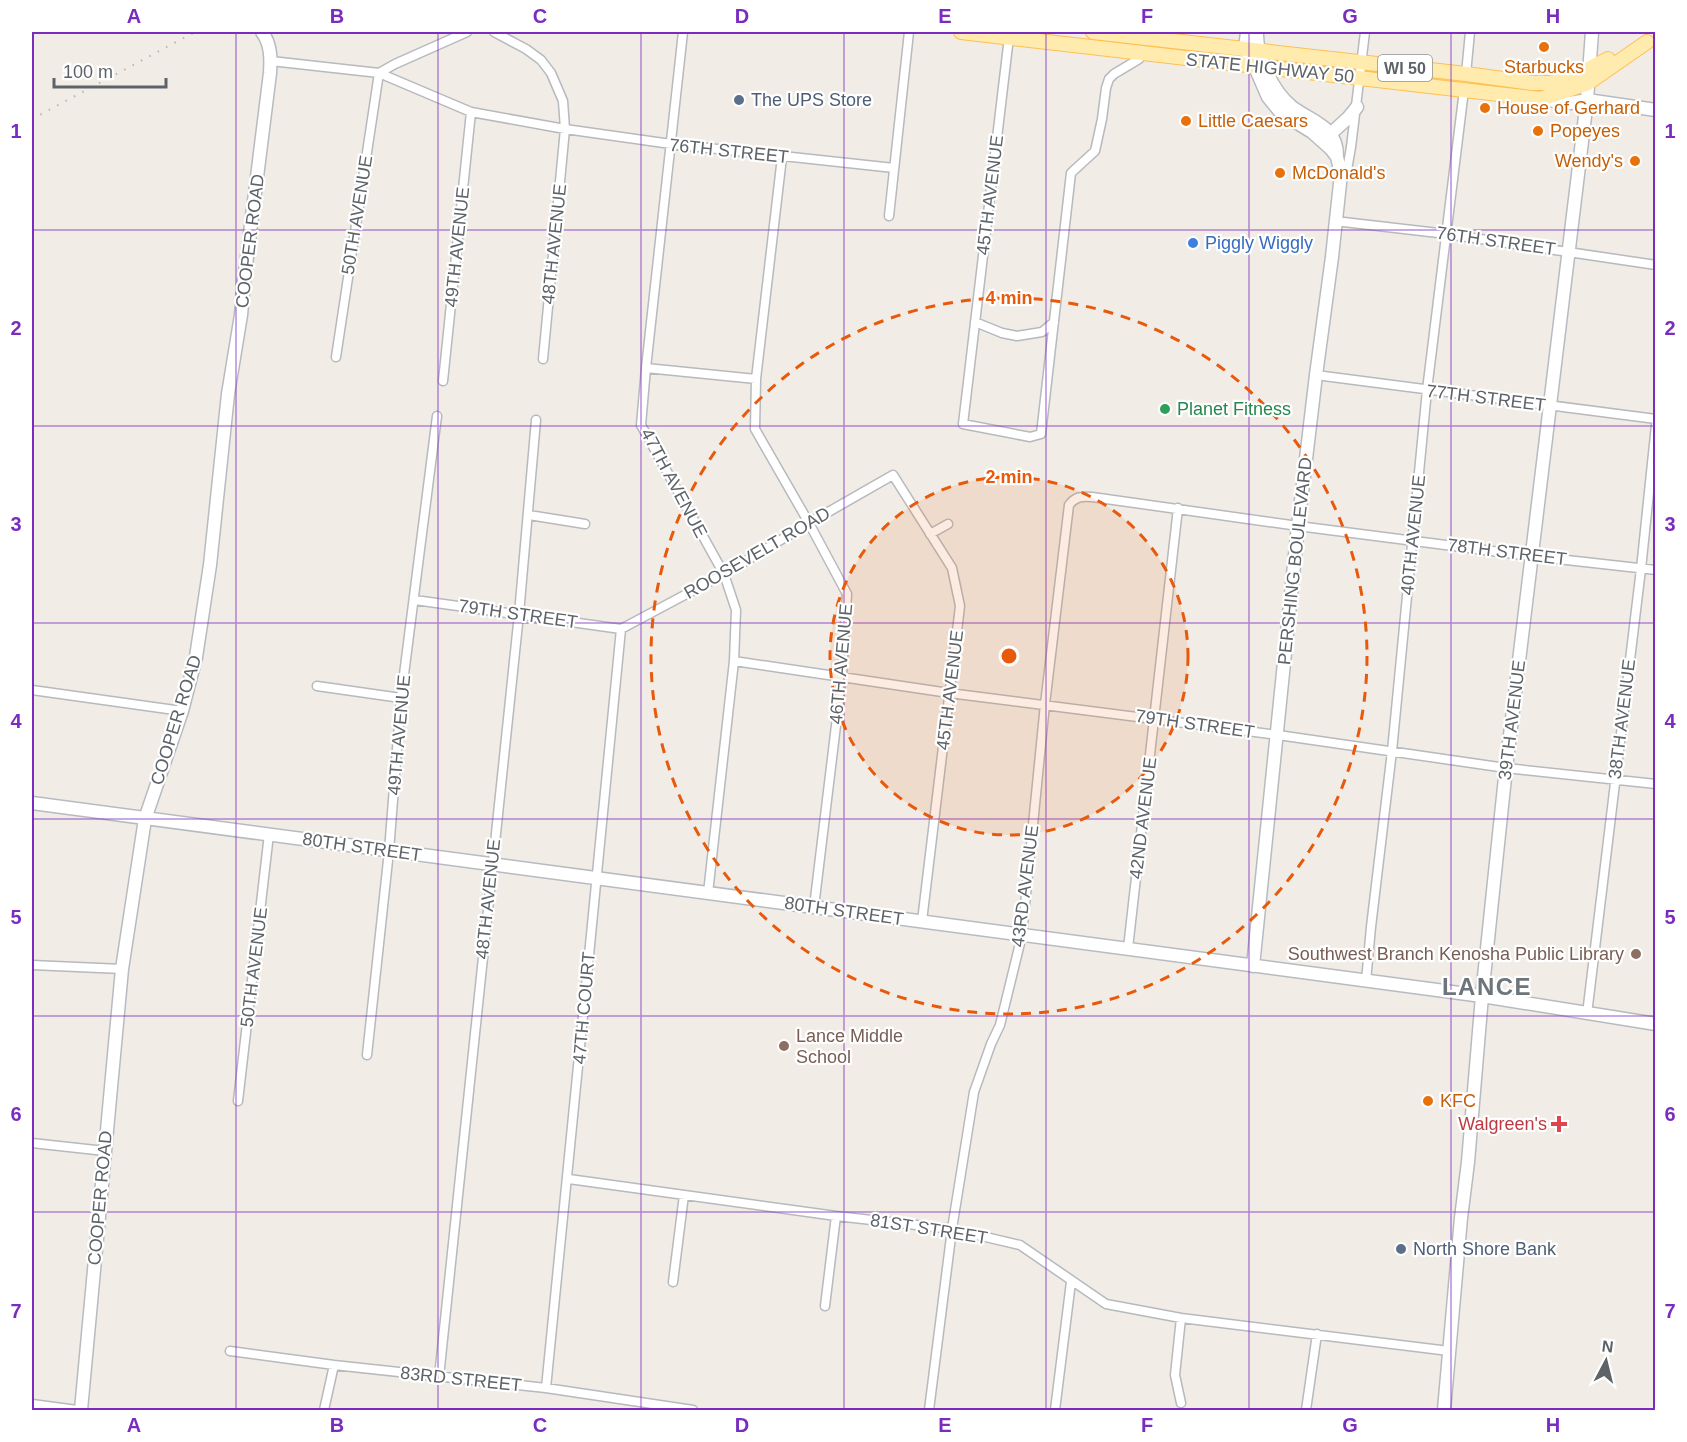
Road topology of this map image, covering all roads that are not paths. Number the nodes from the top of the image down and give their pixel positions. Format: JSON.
{"nodes":[{"id":1,"x":467,"y":32,"type":"edge"},
{"id":2,"x":494,"y":32,"type":"edge"},
{"id":3,"x":683,"y":32,"type":"edge"},
{"id":4,"x":909,"y":32,"type":"edge"},
{"id":5,"x":961,"y":32,"type":"edge"},
{"id":6,"x":1093,"y":32,"type":"edge"},
{"id":7,"x":1247,"y":32,"type":"edge"},
{"id":8,"x":1257,"y":32,"type":"edge"},
{"id":9,"x":1365,"y":32,"type":"edge"},
{"id":10,"x":1470,"y":32,"type":"edge"},
{"id":11,"x":1592,"y":32,"type":"edge"},
{"id":12,"x":266,"y":33,"type":"edge"},
{"id":13,"x":1137,"y":34,"type":"edge"},
{"id":14,"x":1009,"y":37,"type":"junction"},
{"id":15,"x":1651,"y":39,"type":"edge"},
{"id":16,"x":1245,"y":49,"type":"junction"},
{"id":17,"x":1260,"y":51,"type":"junction"},
{"id":18,"x":1139,"y":59,"type":"dead end"},
{"id":19,"x":271,"y":61,"type":"junction"},
{"id":20,"x":1362,"y":63,"type":"junction"},
{"id":21,"x":1261,"y":68,"type":"junction"},
{"id":22,"x":379,"y":73,"type":"junction"},
{"id":23,"x":1466,"y":74,"type":"junction"},
{"id":24,"x":1588,"y":76,"type":"junction"},
{"id":25,"x":1360,"y":78,"type":"junction"},
{"id":26,"x":1550,"y":83,"type":"junction"},
{"id":27,"x":1571,"y":89,"type":"junction"},
{"id":28,"x":1464,"y":90,"type":"junction"},
{"id":29,"x":1541,"y":99,"type":"junction"},
{"id":30,"x":1587,"y":100,"type":"junction"},
{"id":31,"x":1357,"y":107,"type":"junction"},
{"id":32,"x":1656,"y":110,"type":"edge"},
{"id":33,"x":471,"y":112,"type":"junction"},
{"id":34,"x":565,"y":129,"type":"junction"},
{"id":35,"x":1327,"y":137,"type":"junction"},
{"id":36,"x":671,"y":144,"type":"junction"},
{"id":37,"x":782,"y":157,"type":"junction"},
{"id":38,"x":894,"y":168,"type":"junction"},
{"id":39,"x":1340,"y":183,"type":"junction"},
{"id":40,"x":889,"y":216,"type":"dead end"},
{"id":41,"x":1335,"y":221,"type":"junction"},
{"id":42,"x":1448,"y":234,"type":"junction"},
{"id":43,"x":1568,"y":251,"type":"junction"},
{"id":44,"x":1656,"y":265,"type":"edge"},
{"id":45,"x":975,"y":322,"type":"junction"},
{"id":46,"x":1054,"y":322,"type":"junction"},
{"id":47,"x":336,"y":357,"type":"dead end"},
{"id":48,"x":543,"y":358,"type":"dead end"},
{"id":49,"x":646,"y":368,"type":"junction"},
{"id":50,"x":1316,"y":375,"type":"junction"},
{"id":51,"x":756,"y":379,"type":"junction"},
{"id":52,"x":443,"y":381,"type":"dead end"},
{"id":53,"x":1427,"y":390,"type":"junction"},
{"id":54,"x":1550,"y":406,"type":"junction"},
{"id":55,"x":438,"y":416,"type":"dead end"},
{"id":56,"x":1656,"y":419,"type":"edge"},
{"id":57,"x":536,"y":420,"type":"dead end"},
{"id":58,"x":1656,"y":425,"type":"edge"},
{"id":59,"x":893,"y":475,"type":"joint"},
{"id":60,"x":1074,"y":499,"type":"joint"},
{"id":61,"x":1178,"y":508,"type":"junction"},
{"id":62,"x":529,"y":514,"type":"junction"},
{"id":63,"x":809,"y":523,"type":"junction"},
{"id":64,"x":585,"y":524,"type":"dead end"},
{"id":65,"x":948,"y":524,"type":"dead end"},
{"id":66,"x":1298,"y":526,"type":"junction"},
{"id":67,"x":930,"y":534,"type":"junction"},
{"id":68,"x":1412,"y":540,"type":"junction"},
{"id":69,"x":1531,"y":556,"type":"junction"},
{"id":70,"x":1641,"y":569,"type":"junction"},
{"id":71,"x":1656,"y":570,"type":"edge"},
{"id":72,"x":724,"y":574,"type":"junction"},
{"id":73,"x":415,"y":600,"type":"junction"},
{"id":74,"x":519,"y":614,"type":"junction"},
{"id":75,"x":621,"y":628,"type":"junction"},
{"id":76,"x":734,"y":661,"type":"junction"},
{"id":77,"x":842,"y":676,"type":"junction"},
{"id":78,"x":317,"y":686,"type":"dead end"},
{"id":79,"x":32,"y":690,"type":"edge"},
{"id":80,"x":949,"y":693,"type":"junction"},
{"id":81,"x":401,"y":698,"type":"junction"},
{"id":82,"x":1045,"y":704,"type":"junction"},
{"id":83,"x":182,"y":711,"type":"junction"},
{"id":84,"x":1154,"y":719,"type":"junction"},
{"id":85,"x":1278,"y":735,"type":"junction"},
{"id":86,"x":1392,"y":751,"type":"junction"},
{"id":87,"x":1506,"y":768,"type":"junction"},
{"id":88,"x":1615,"y":780,"type":"junction"},
{"id":89,"x":1656,"y":784,"type":"edge"},
{"id":90,"x":32,"y":803,"type":"edge"},
{"id":91,"x":145,"y":819,"type":"junction"},
{"id":92,"x":270,"y":834,"type":"junction"},
{"id":93,"x":389,"y":851,"type":"junction"},
{"id":94,"x":492,"y":864,"type":"junction"},
{"id":95,"x":595,"y":879,"type":"junction"},
{"id":96,"x":708,"y":893,"type":"junction"},
{"id":97,"x":814,"y":907,"type":"junction"},
{"id":98,"x":922,"y":921,"type":"junction"},
{"id":99,"x":1022,"y":935,"type":"junction"},
{"id":100,"x":1128,"y":948,"type":"junction"},
{"id":101,"x":32,"y":965,"type":"edge"},
{"id":102,"x":1253,"y":966,"type":"junction"},
{"id":103,"x":122,"y":969,"type":"junction"},
{"id":104,"x":1366,"y":981,"type":"junction"},
{"id":105,"x":1482,"y":996,"type":"junction"},
{"id":106,"x":1587,"y":1014,"type":"junction"},
{"id":107,"x":1656,"y":1024,"type":"edge"},
{"id":108,"x":367,"y":1055,"type":"dead end"},
{"id":109,"x":238,"y":1101,"type":"dead end"},
{"id":110,"x":32,"y":1143,"type":"edge"},
{"id":111,"x":105,"y":1151,"type":"junction"},
{"id":112,"x":569,"y":1179,"type":"junction"},
{"id":113,"x":684,"y":1195,"type":"junction"},
{"id":114,"x":836,"y":1216,"type":"junction"},
{"id":115,"x":952,"y":1229,"type":"junction"},
{"id":116,"x":673,"y":1282,"type":"dead end"},
{"id":117,"x":1071,"y":1282,"type":"junction"},
{"id":118,"x":825,"y":1306,"type":"dead end"},
{"id":119,"x":1181,"y":1318,"type":"junction"},
{"id":120,"x":1317,"y":1334,"type":"junction"},
{"id":121,"x":230,"y":1351,"type":"dead end"},
{"id":122,"x":1449,"y":1351,"type":"junction"},
{"id":123,"x":334,"y":1365,"type":"junction"},
{"id":124,"x":439,"y":1377,"type":"junction"},
{"id":125,"x":546,"y":1388,"type":"junction"},
{"id":126,"x":1181,"y":1403,"type":"dead end"},
{"id":127,"x":32,"y":1404,"type":"edge"},
{"id":128,"x":661,"y":1408,"type":"edge"},
{"id":129,"x":79,"y":1410,"type":"edge"},
{"id":130,"x":324,"y":1410,"type":"edge"},
{"id":131,"x":693,"y":1410,"type":"edge"},
{"id":132,"x":929,"y":1410,"type":"edge"},
{"id":133,"x":1056,"y":1410,"type":"edge"},
{"id":134,"x":1306,"y":1410,"type":"edge"},
{"id":135,"x":1444,"y":1410,"type":"edge"}],
"edges":[{"from":1,"to":22,"type":"street"},
{"from":2,"to":34,"type":"street"},
{"from":3,"to":36,"type":"street","name":"47TH AVENUE"},
{"from":4,"to":38,"type":"street"},
{"from":5,"to":14,"type":"main road","name":"STATE HIGHWAY 50","number":"WI 50"},
{"from":6,"to":13,"type":"main road","name":"STATE HIGHWAY 50","number":"WI 50"},
{"from":7,"to":16,"type":"street"},
{"from":8,"to":17,"type":"street","name":"PERSHING BOULEVARD"},
{"from":9,"to":20,"type":"street"},
{"from":10,"to":23,"type":"street"},
{"from":11,"to":24,"type":"street","name":"39TH AVENUE"},
{"from":12,"to":19,"type":"street","name":"COOPER ROAD"},
{"from":13,"to":16,"type":"main road","name":"STATE HIGHWAY 50","number":"WI 50"},
{"from":14,"to":21,"type":"main road","name":"STATE HIGHWAY 50","number":"WI 50"},
{"from":14,"to":45,"type":"street","name":"45TH AVENUE"},
{"from":15,"to":24,"type":"main road","name":"STATE HIGHWAY 50","number":"WI 50"},
{"from":16,"to":17,"type":"main road","name":"STATE HIGHWAY 50","number":"WI 50"},
{"from":16,"to":21,"type":"street","name":"PERSHING BOULEVARD"},
{"from":17,"to":20,"type":"main road","name":"STATE HIGHWAY 50","number":"WI 50"},
{"from":17,"to":21,"type":"street","name":"PERSHING BOULEVARD"},
{"from":18,"to":46,"type":"street"},
{"from":19,"to":22,"type":"street","name":"76TH STREET"},
{"from":19,"to":83,"type":"street","name":"COOPER ROAD"},
{"from":20,"to":23,"type":"main road","name":"STATE HIGHWAY 50","number":"WI 50"},
{"from":20,"to":25,"type":"street"},
{"from":21,"to":25,"type":"main road","name":"STATE HIGHWAY 50","number":"WI 50"},
{"from":21,"to":35,"type":"street","name":"PERSHING BOULEVARD"},
{"from":22,"to":33,"type":"street","name":"76TH STREET"},
{"from":22,"to":47,"type":"street","name":"50TH AVENUE"},
{"from":23,"to":26,"type":"main road","name":"STATE HIGHWAY 50","number":"WI 50"},
{"from":24,"to":26,"type":"main road","name":"STATE HIGHWAY 50","number":"WI 50"},
{"from":24,"to":27,"type":"main road","name":"STATE HIGHWAY 50","number":"WI 50"},
{"from":24,"to":30,"type":"street","name":"39TH AVENUE"},
{"from":25,"to":28,"type":"main road","name":"STATE HIGHWAY 50","number":"WI 50"},
{"from":25,"to":31,"type":"street"},
{"from":26,"to":27,"type":"street"},
{"from":27,"to":29,"type":"main road","name":"STATE HIGHWAY 50","number":"WI 50"},
{"from":27,"to":30,"type":"street"},
{"from":28,"to":29,"type":"main road","name":"STATE HIGHWAY 50","number":"WI 50"},
{"from":28,"to":42,"type":"street","name":"40TH AVENUE"},
{"from":29,"to":30,"type":"street"},
{"from":30,"to":32,"type":"street"},
{"from":30,"to":43,"type":"street","name":"39TH AVENUE"},
{"from":31,"to":35,"type":"street"},
{"from":31,"to":39,"type":"street"},
{"from":33,"to":34,"type":"street","name":"76TH STREET"},
{"from":33,"to":52,"type":"street","name":"49TH AVENUE"},
{"from":34,"to":36,"type":"street","name":"76TH STREET"},
{"from":34,"to":48,"type":"street","name":"48TH AVENUE"},
{"from":35,"to":39,"type":"street","name":"PERSHING BOULEVARD"},
{"from":36,"to":37,"type":"street","name":"76TH STREET"},
{"from":36,"to":49,"type":"street","name":"47TH AVENUE"},
{"from":37,"to":38,"type":"street","name":"76TH STREET"},
{"from":37,"to":51,"type":"street","name":"46TH AVENUE"},
{"from":38,"to":40,"type":"street"},
{"from":39,"to":41,"type":"street","name":"PERSHING BOULEVARD"},
{"from":41,"to":42,"type":"street","name":"76TH STREET"},
{"from":41,"to":50,"type":"street","name":"PERSHING BOULEVARD"},
{"from":42,"to":43,"type":"street","name":"76TH STREET"},
{"from":42,"to":53,"type":"street","name":"40TH AVENUE"},
{"from":43,"to":44,"type":"street","name":"76TH STREET"},
{"from":43,"to":54,"type":"street","name":"39TH AVENUE"},
{"from":45,"to":46,"type":"street"},
{"from":45,"to":46,"type":"street","name":"45TH AVENUE"},
{"from":49,"to":51,"type":"street"},
{"from":49,"to":72,"type":"street","name":"47TH AVENUE"},
{"from":50,"to":53,"type":"street","name":"77TH STREET"},
{"from":50,"to":66,"type":"street","name":"PERSHING BOULEVARD"},
{"from":51,"to":63,"type":"street","name":"46TH AVENUE"},
{"from":53,"to":54,"type":"street","name":"77TH STREET"},
{"from":53,"to":68,"type":"street","name":"40TH AVENUE"},
{"from":54,"to":56,"type":"street","name":"77TH STREET"},
{"from":54,"to":69,"type":"street","name":"39TH AVENUE"},
{"from":55,"to":73,"type":"street","name":"49TH AVENUE"},
{"from":57,"to":62,"type":"street","name":"48TH AVENUE"},
{"from":58,"to":70,"type":"street","name":"38TH AVENUE"},
{"from":59,"to":63,"type":"street","name":"ROOSEVELT ROAD"},
{"from":59,"to":67,"type":"street","name":"45TH AVENUE"},
{"from":60,"to":61,"type":"street","name":"78TH STREET"},
{"from":60,"to":82,"type":"street","name":"43RD AVENUE"},
{"from":61,"to":66,"type":"street","name":"78TH STREET"},
{"from":61,"to":84,"type":"street","name":"42ND AVENUE"},
{"from":62,"to":64,"type":"street"},
{"from":62,"to":74,"type":"street","name":"48TH AVENUE"},
{"from":63,"to":72,"type":"street","name":"ROOSEVELT ROAD"},
{"from":63,"to":77,"type":"street","name":"46TH AVENUE"},
{"from":65,"to":67,"type":"street"},
{"from":66,"to":68,"type":"street","name":"78TH STREET"},
{"from":66,"to":85,"type":"street","name":"PERSHING BOULEVARD"},
{"from":67,"to":80,"type":"street","name":"45TH AVENUE"},
{"from":68,"to":69,"type":"street","name":"78TH STREET"},
{"from":68,"to":86,"type":"street","name":"40TH AVENUE"},
{"from":69,"to":70,"type":"street","name":"78TH STREET"},
{"from":69,"to":87,"type":"street","name":"39TH AVENUE"},
{"from":70,"to":71,"type":"street","name":"78TH STREET"},
{"from":70,"to":88,"type":"street","name":"38TH AVENUE"},
{"from":72,"to":75,"type":"street","name":"ROOSEVELT ROAD"},
{"from":72,"to":76,"type":"street","name":"47TH AVENUE"},
{"from":73,"to":74,"type":"street","name":"79TH STREET"},
{"from":73,"to":81,"type":"street","name":"49TH AVENUE"},
{"from":74,"to":75,"type":"street","name":"79TH STREET"},
{"from":74,"to":94,"type":"street","name":"48TH AVENUE"},
{"from":75,"to":95,"type":"street","name":"47TH COURT"},
{"from":76,"to":77,"type":"street","name":"79TH STREET"},
{"from":76,"to":96,"type":"street","name":"47TH AVENUE"},
{"from":77,"to":80,"type":"street","name":"79TH STREET"},
{"from":77,"to":97,"type":"street","name":"46TH AVENUE"},
{"from":78,"to":81,"type":"street"},
{"from":79,"to":83,"type":"street"},
{"from":80,"to":82,"type":"street","name":"79TH STREET"},
{"from":80,"to":98,"type":"street","name":"45TH AVENUE"},
{"from":81,"to":93,"type":"street","name":"49TH AVENUE"},
{"from":82,"to":84,"type":"street","name":"79TH STREET"},
{"from":82,"to":99,"type":"street","name":"43RD AVENUE"},
{"from":83,"to":91,"type":"street","name":"COOPER ROAD"},
{"from":84,"to":85,"type":"street","name":"79TH STREET"},
{"from":84,"to":100,"type":"street","name":"42ND AVENUE"},
{"from":85,"to":86,"type":"street","name":"79TH STREET"},
{"from":85,"to":102,"type":"street","name":"PERSHING BOULEVARD"},
{"from":86,"to":87,"type":"street","name":"79TH STREET"},
{"from":86,"to":104,"type":"street","name":"40TH AVENUE"},
{"from":87,"to":88,"type":"street","name":"79TH STREET"},
{"from":87,"to":105,"type":"street","name":"39TH AVENUE"},
{"from":88,"to":89,"type":"street","name":"79TH STREET"},
{"from":88,"to":106,"type":"street","name":"38TH AVENUE"},
{"from":90,"to":91,"type":"street","name":"80TH STREET"},
{"from":91,"to":92,"type":"street","name":"80TH STREET"},
{"from":91,"to":103,"type":"street","name":"COOPER ROAD"},
{"from":92,"to":93,"type":"street","name":"80TH STREET"},
{"from":92,"to":109,"type":"street","name":"50TH AVENUE"},
{"from":93,"to":94,"type":"street","name":"80TH STREET"},
{"from":93,"to":108,"type":"street","name":"49TH AVENUE"},
{"from":94,"to":95,"type":"street","name":"80TH STREET"},
{"from":94,"to":124,"type":"street","name":"48TH AVENUE"},
{"from":95,"to":96,"type":"street","name":"80TH STREET"},
{"from":95,"to":112,"type":"street","name":"47TH COURT"},
{"from":96,"to":97,"type":"street","name":"80TH STREET"},
{"from":97,"to":98,"type":"street","name":"80TH STREET"},
{"from":98,"to":99,"type":"street","name":"80TH STREET"},
{"from":99,"to":100,"type":"street","name":"80TH STREET"},
{"from":99,"to":115,"type":"street","name":"43RD AVENUE"},
{"from":100,"to":102,"type":"street","name":"80TH STREET"},
{"from":101,"to":103,"type":"street"},
{"from":102,"to":104,"type":"street","name":"80TH STREET"},
{"from":103,"to":111,"type":"street","name":"COOPER ROAD"},
{"from":104,"to":105,"type":"street","name":"80TH STREET"},
{"from":105,"to":106,"type":"street","name":"80TH STREET"},
{"from":105,"to":122,"type":"street","name":"39TH AVENUE"},
{"from":106,"to":107,"type":"street","name":"80TH STREET"},
{"from":110,"to":111,"type":"street"},
{"from":111,"to":129,"type":"street","name":"COOPER ROAD"},
{"from":112,"to":113,"type":"street","name":"81ST STREET"},
{"from":112,"to":125,"type":"street","name":"47TH COURT"},
{"from":113,"to":114,"type":"street","name":"81ST STREET"},
{"from":113,"to":116,"type":"street"},
{"from":114,"to":115,"type":"street","name":"81ST STREET"},
{"from":114,"to":118,"type":"street"},
{"from":115,"to":117,"type":"street","name":"81ST STREET"},
{"from":115,"to":132,"type":"street","name":"43RD AVENUE"},
{"from":117,"to":119,"type":"street","name":"81ST STREET"},
{"from":117,"to":133,"type":"street"},
{"from":119,"to":120,"type":"street","name":"81ST STREET"},
{"from":119,"to":126,"type":"street"},
{"from":120,"to":122,"type":"street","name":"81ST STREET"},
{"from":120,"to":134,"type":"street"},
{"from":121,"to":123,"type":"street","name":"83RD STREET"},
{"from":122,"to":135,"type":"street","name":"39TH AVENUE"},
{"from":123,"to":124,"type":"street","name":"83RD STREET"},
{"from":123,"to":130,"type":"street"},
{"from":124,"to":125,"type":"street","name":"83RD STREET"},
{"from":125,"to":128,"type":"street","name":"83RD STREET"},
{"from":127,"to":129,"type":"street"},
{"from":128,"to":131,"type":"street","name":"83RD STREET"}]}
